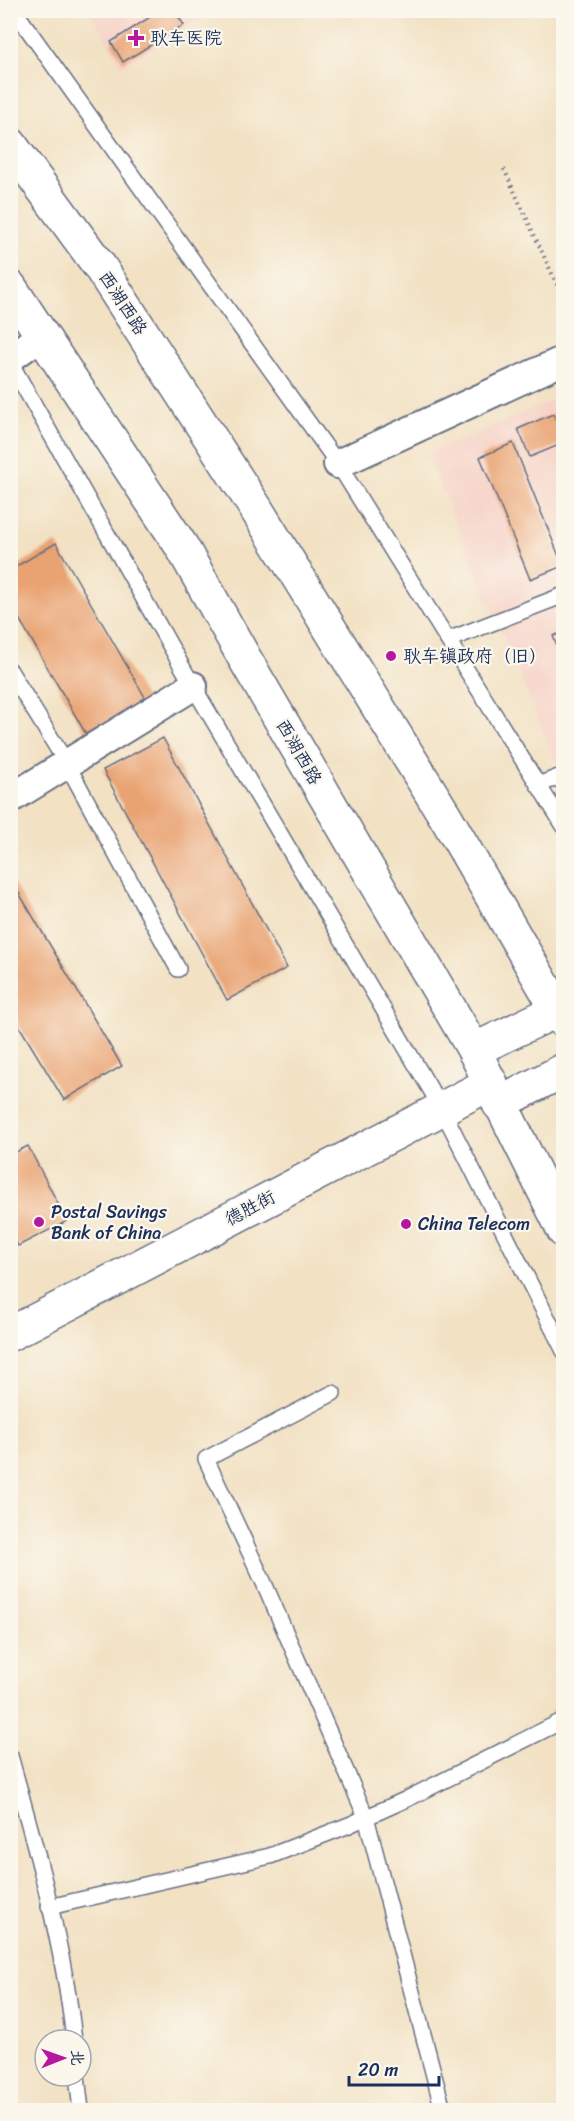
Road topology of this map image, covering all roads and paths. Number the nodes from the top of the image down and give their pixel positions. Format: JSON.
{"nodes":[{"id":1,"x":14,"y":10,"type":"edge"},
{"id":2,"x":558,"y":10,"type":"edge"},
{"id":3,"x":564,"y":21,"type":"edge"},
{"id":4,"x":10,"y":144,"type":"edge"},
{"id":5,"x":504,"y":169,"type":"dead end"},
{"id":6,"x":10,"y":287,"type":"edge"},
{"id":7,"x":564,"y":300,"type":"edge"},
{"id":8,"x":42,"y":335,"type":"junction"},
{"id":9,"x":10,"y":360,"type":"edge"},
{"id":10,"x":564,"y":360,"type":"edge"},
{"id":11,"x":338,"y":464,"type":"junction"},
{"id":12,"x":564,"y":595,"type":"edge"},
{"id":13,"x":448,"y":640,"type":"junction"},
{"id":14,"x":10,"y":671,"type":"edge"},
{"id":15,"x":193,"y":686,"type":"junction"},
{"id":16,"x":67,"y":764,"type":"junction"},
{"id":17,"x":564,"y":775,"type":"edge"},
{"id":18,"x":538,"y":785,"type":"junction"},
{"id":19,"x":10,"y":799,"type":"edge"},
{"id":20,"x":564,"y":826,"type":"edge"},
{"id":21,"x":178,"y":969,"type":"dead end"},
{"id":22,"x":562,"y":1013,"type":"edge"},
{"id":23,"x":474,"y":1050,"type":"junction"},
{"id":24,"x":564,"y":1070,"type":"edge"},
{"id":25,"x":495,"y":1094,"type":"junction"},
{"id":26,"x":442,"y":1108,"type":"junction"},
{"id":27,"x":564,"y":1231,"type":"edge"},
{"id":28,"x":10,"y":1334,"type":"edge"},
{"id":29,"x":564,"y":1351,"type":"edge"},
{"id":30,"x":333,"y":1393,"type":"dead end"},
{"id":31,"x":564,"y":1720,"type":"edge"},
{"id":32,"x":10,"y":1756,"type":"edge"},
{"id":33,"x":366,"y":1817,"type":"junction"},
{"id":34,"x":49,"y":1907,"type":"junction"},
{"id":35,"x":72,"y":2028,"type":"edge"},
{"id":36,"x":78,"y":2088,"type":"edge"},
{"id":37,"x":81,"y":2110,"type":"edge"},
{"id":38,"x":443,"y":2110,"type":"edge"}],
"edges":[{"from":1,"to":11,"type":"lane"},
{"from":2,"to":3,"type":"path"},
{"from":4,"to":22,"type":"main road","name":"西湖西路"},
{"from":5,"to":7,"type":"path"},
{"from":6,"to":8,"type":"main road","name":"西湖西路"},
{"from":8,"to":9,"type":"street"},
{"from":8,"to":23,"type":"main road","name":"西湖西路"},
{"from":9,"to":15,"type":"lane"},
{"from":10,"to":11,"type":"street"},
{"from":11,"to":13,"type":"lane"},
{"from":12,"to":13,"type":"lane"},
{"from":13,"to":18,"type":"lane"},
{"from":14,"to":16,"type":"lane"},
{"from":15,"to":16,"type":"street"},
{"from":15,"to":26,"type":"lane"},
{"from":16,"to":19,"type":"street"},
{"from":16,"to":21,"type":"lane"},
{"from":17,"to":18,"type":"lane"},
{"from":18,"to":20,"type":"lane"},
{"from":22,"to":23,"type":"main road"},
{"from":23,"to":25,"type":"main road","name":"西湖西路"},
{"from":24,"to":25,"type":"main road","name":"德胜街"},
{"from":25,"to":26,"type":"main road","name":"德胜街"},
{"from":25,"to":27,"type":"main road","name":"西湖西路"},
{"from":26,"to":28,"type":"main road","name":"德胜街"},
{"from":26,"to":29,"type":"lane"},
{"from":30,"to":33,"type":"lane"},
{"from":31,"to":33,"type":"lane"},
{"from":32,"to":34,"type":"lane"},
{"from":33,"to":34,"type":"lane"},
{"from":33,"to":38,"type":"lane"},
{"from":34,"to":35,"type":"lane"},
{"from":36,"to":37,"type":"lane"}]}
